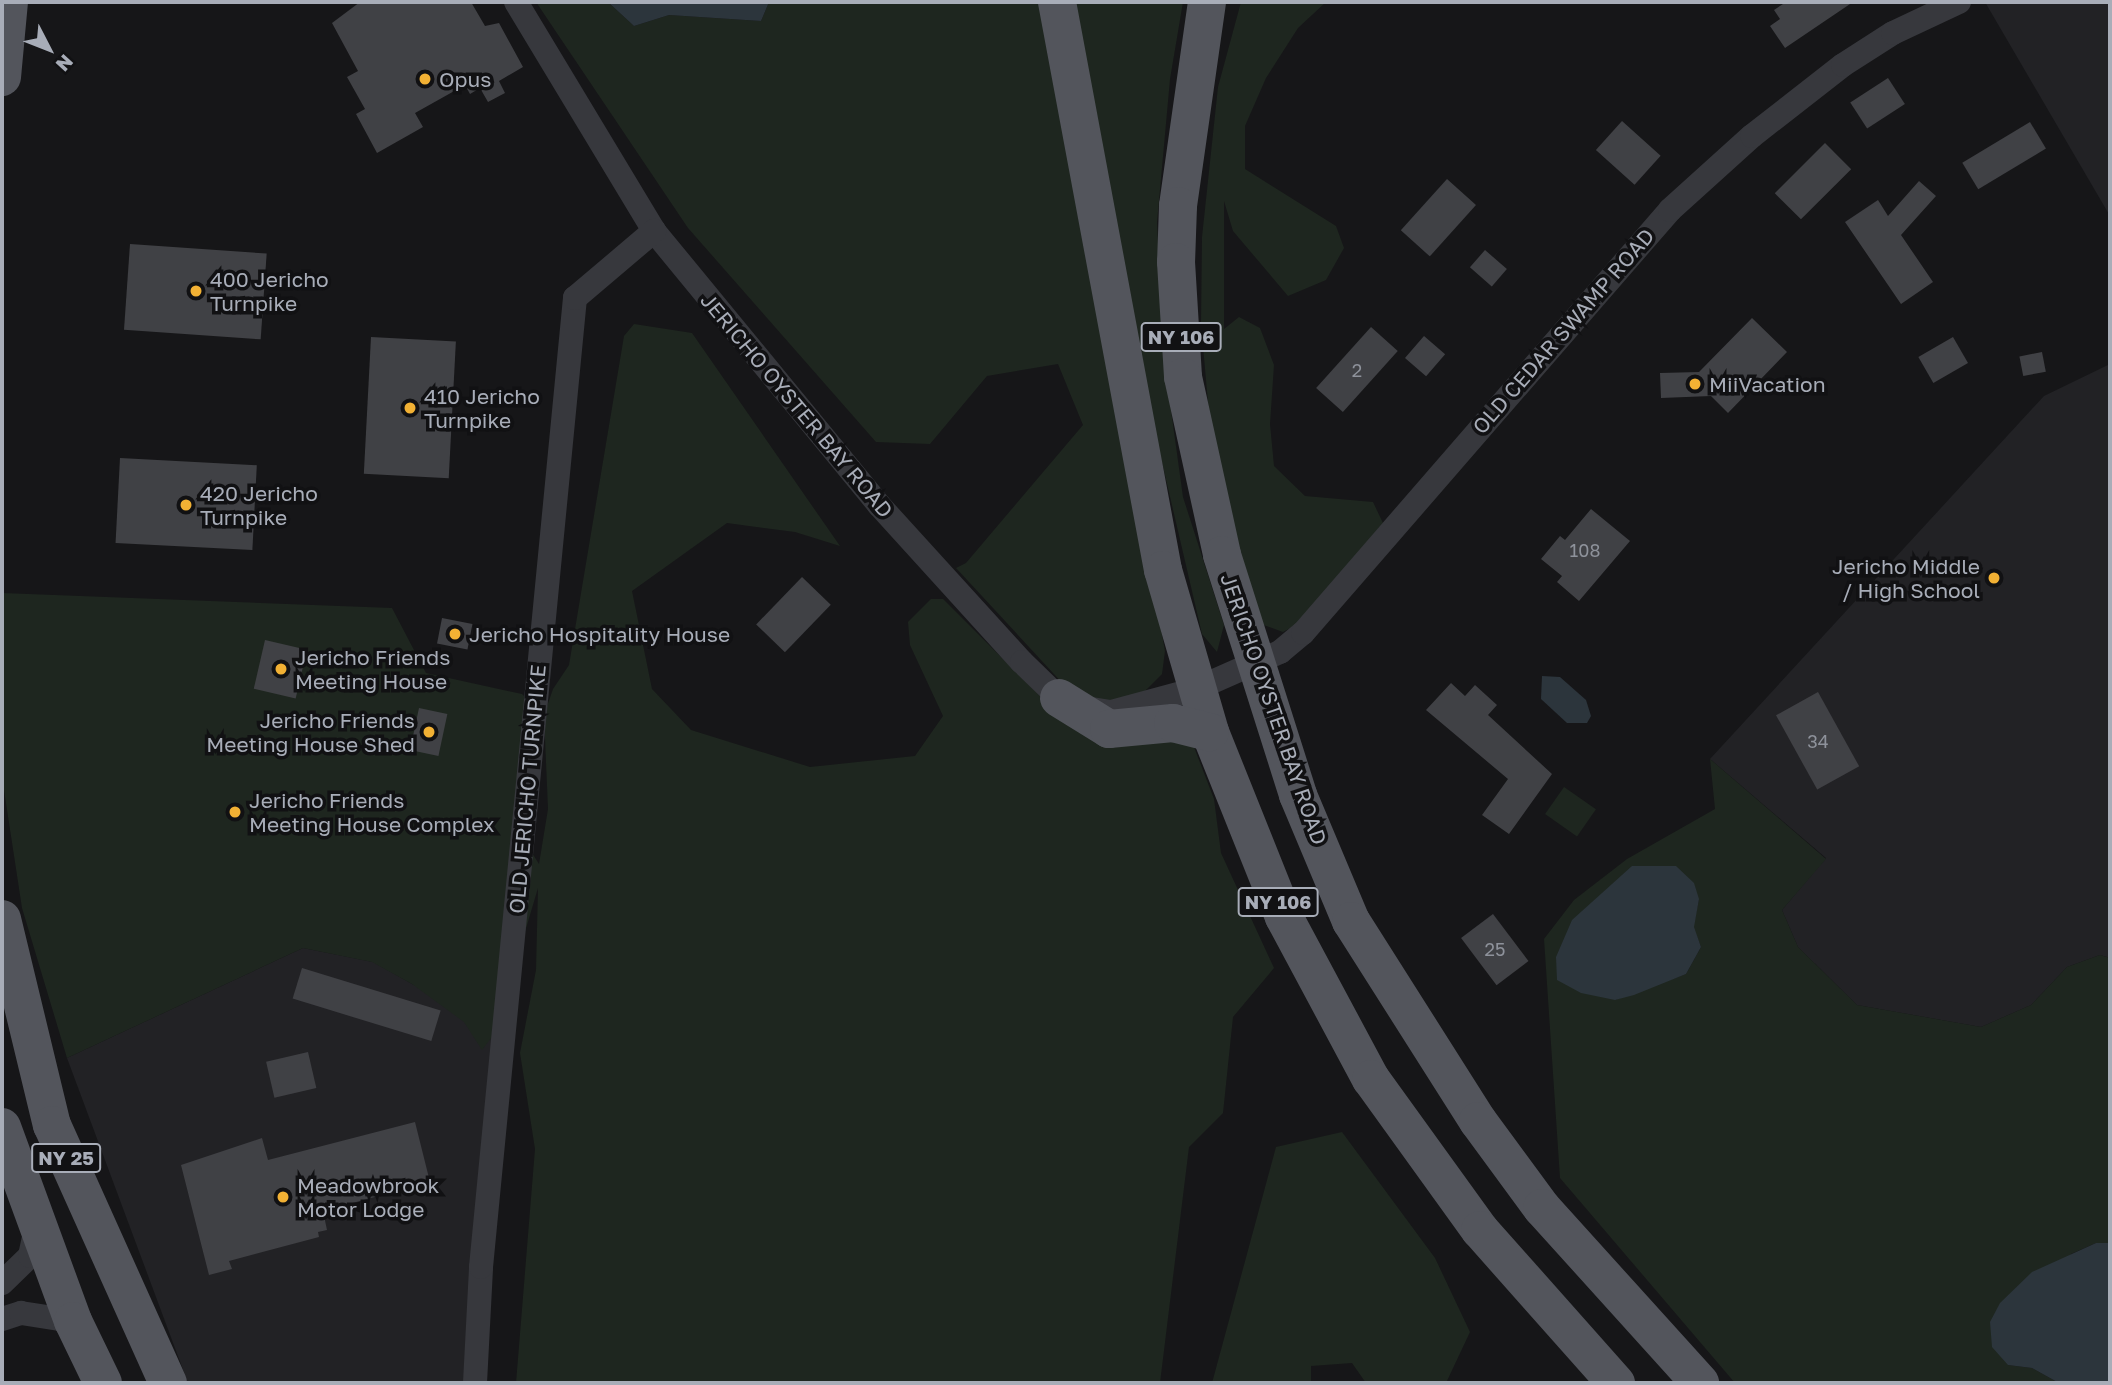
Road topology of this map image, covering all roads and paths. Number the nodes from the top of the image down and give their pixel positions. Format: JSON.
{"nodes":[{"id":1,"x":9,"y":2,"type":"edge"},
{"id":2,"x":516,"y":2,"type":"edge"},
{"id":3,"x":1057,"y":2,"type":"edge"},
{"id":4,"x":1959,"y":2,"type":"edge"},
{"id":5,"x":1209,"y":7,"type":"edge"},
{"id":6,"x":2,"y":76,"type":"edge"},
{"id":7,"x":654,"y":231,"type":"junction"},
{"id":8,"x":1256,"y":665,"type":"junction"},
{"id":9,"x":1196,"y":689,"type":"junction"},
{"id":10,"x":1059,"y":698,"type":"junction"},
{"id":11,"x":1209,"y":732,"type":"junction"},
{"id":12,"x":2,"y":919,"type":"edge"},
{"id":13,"x":2,"y":1127,"type":"edge"},
{"id":14,"x":36,"y":1228,"type":"junction"},
{"id":15,"x":2,"y":1283,"type":"edge"},
{"id":16,"x":2,"y":1319,"type":"edge"},
{"id":17,"x":73,"y":1321,"type":"junction"},
{"id":18,"x":103,"y":1383,"type":"edge"},
{"id":19,"x":168,"y":1383,"type":"edge"},
{"id":20,"x":475,"y":1383,"type":"edge"},
{"id":21,"x":1616,"y":1383,"type":"edge"},
{"id":22,"x":1700,"y":1383,"type":"edge"}],
"edges":[{"from":1,"to":6,"type":"main road"},
{"from":2,"to":7,"type":"street","name":"JERICHO OYSTER BAY ROAD"},
{"from":3,"to":9,"type":"main road","number":"NY 106"},
{"from":4,"to":8,"type":"street","name":"OLD CEDAR SWAMP ROAD"},
{"from":5,"to":8,"type":"main road","name":"JERICHO OYSTER BAY ROAD","number":"NY 106"},
{"from":7,"to":10,"type":"street","name":"JERICHO OYSTER BAY ROAD"},
{"from":7,"to":20,"type":"street","name":"OLD JERICHO TURNPIKE"},
{"from":8,"to":9,"type":"street","name":"OLD CEDAR SWAMP ROAD"},
{"from":8,"to":22,"type":"main road","name":"JERICHO OYSTER BAY ROAD","number":"NY 106"},
{"from":9,"to":10,"type":"street","name":"JERICHO OYSTER BAY ROAD"},
{"from":9,"to":11,"type":"main road","number":"NY 106"},
{"from":10,"to":11,"type":"main road"},
{"from":11,"to":21,"type":"main road","number":"NY 106"},
{"from":12,"to":19,"type":"main road","number":"NY 25"},
{"from":13,"to":14,"type":"main road","number":"NY 25"},
{"from":14,"to":15,"type":"street"},
{"from":14,"to":17,"type":"main road","number":"NY 25"},
{"from":16,"to":17,"type":"street"},
{"from":17,"to":18,"type":"main road","number":"NY 25"}]}
